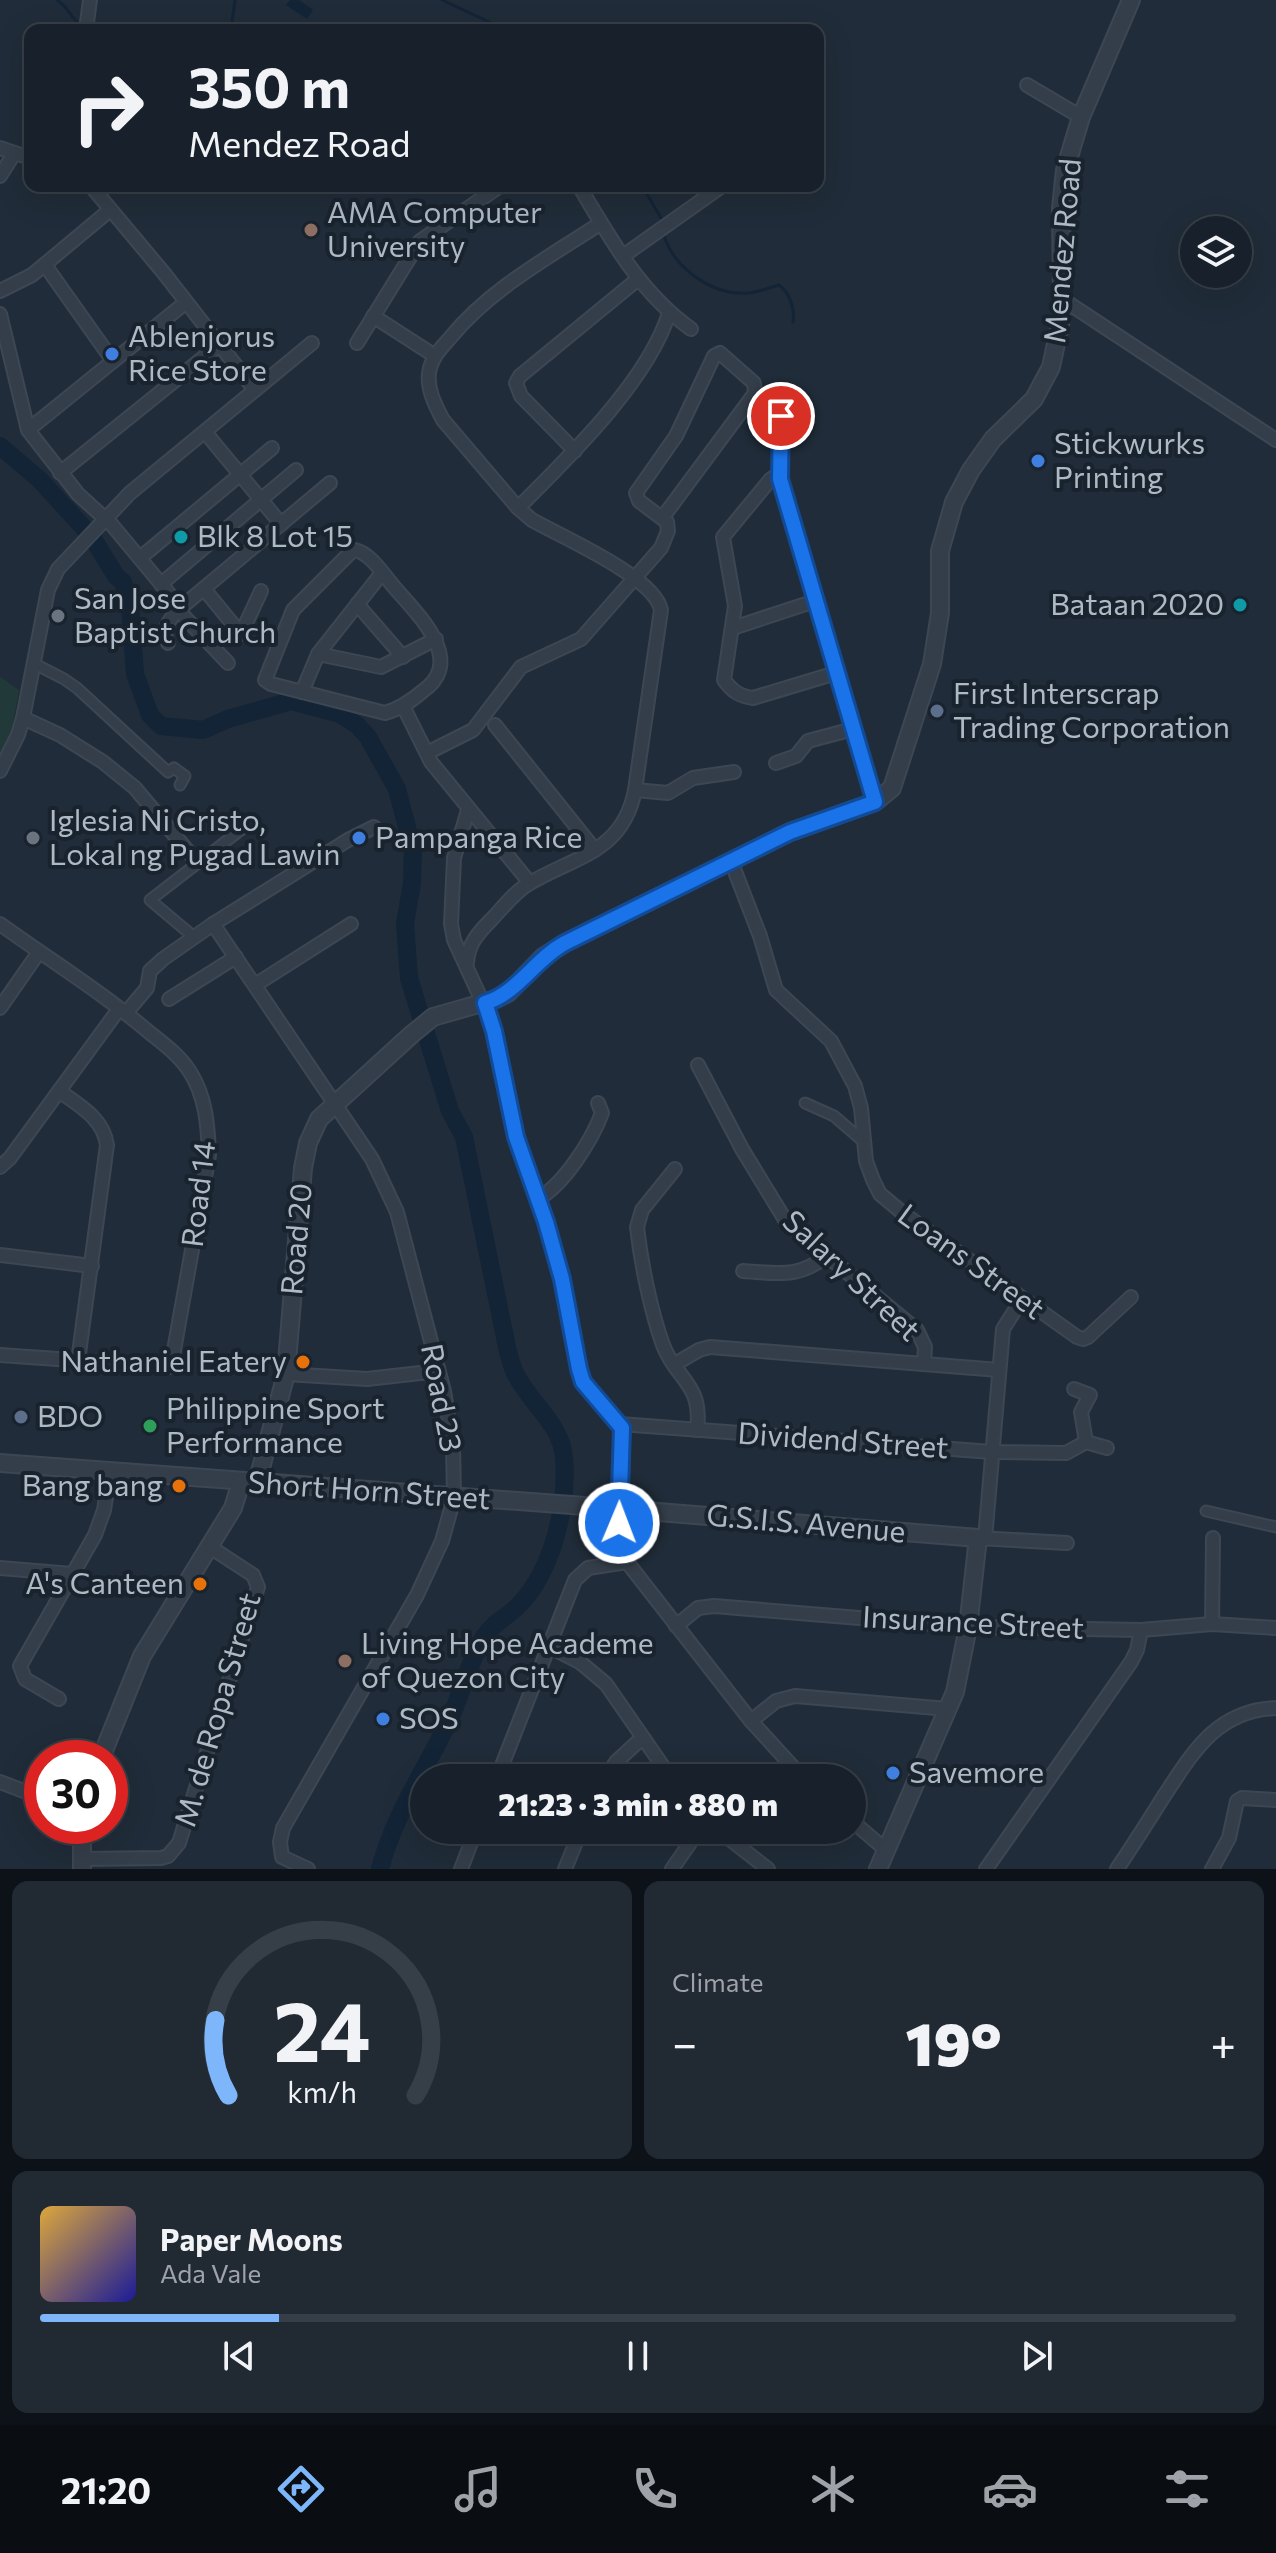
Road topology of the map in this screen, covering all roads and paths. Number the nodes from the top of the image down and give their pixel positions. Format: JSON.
{"nodes":[{"id":1,"x":90,"y":0,"type":"edge"},
{"id":2,"x":1131,"y":0,"type":"edge"},
{"id":3,"x":86,"y":24,"type":"edge"},
{"id":4,"x":1027,"y":85,"type":"dead end"},
{"id":5,"x":1081,"y":117,"type":"junction"},
{"id":6,"x":0,"y":148,"type":"edge"},
{"id":7,"x":14,"y":154,"type":"junction"},
{"id":8,"x":24,"y":156,"type":"edge"},
{"id":9,"x":0,"y":176,"type":"edge"},
{"id":10,"x":96,"y":192,"type":"edge"},
{"id":11,"x":491,"y":192,"type":"edge"},
{"id":12,"x":583,"y":192,"type":"edge"},
{"id":13,"x":714,"y":192,"type":"edge"},
{"id":14,"x":110,"y":210,"type":"junction"},
{"id":15,"x":601,"y":223,"type":"junction"},
{"id":16,"x":623,"y":256,"type":"junction"},
{"id":17,"x":45,"y":265,"type":"junction"},
{"id":18,"x":638,"y":279,"type":"junction"},
{"id":19,"x":0,"y":291,"type":"edge"},
{"id":20,"x":1062,"y":299,"type":"junction"},
{"id":21,"x":185,"y":303,"type":"junction"},
{"id":22,"x":669,"y":313,"type":"junction"},
{"id":23,"x":0,"y":314,"type":"edge"},
{"id":24,"x":373,"y":316,"type":"junction"},
{"id":25,"x":691,"y":329,"type":"dead end"},
{"id":26,"x":312,"y":343,"type":"dead end"},
{"id":27,"x":357,"y":343,"type":"dead end"},
{"id":28,"x":219,"y":345,"type":"junction"},
{"id":29,"x":435,"y":356,"type":"junction"},
{"id":30,"x":113,"y":361,"type":"junction"},
{"id":31,"x":255,"y":390,"type":"junction"},
{"id":32,"x":781,"y":416,"type":"dead end"},
{"id":33,"x":28,"y":430,"type":"junction"},
{"id":34,"x":205,"y":432,"type":"junction"},
{"id":35,"x":1276,"y":440,"type":"edge"},
{"id":36,"x":272,"y":448,"type":"dead end"},
{"id":37,"x":575,"y":451,"type":"junction"},
{"id":38,"x":296,"y":470,"type":"dead end"},
{"id":39,"x":60,"y":473,"type":"junction"},
{"id":40,"x":240,"y":475,"type":"junction"},
{"id":41,"x":780,"y":479,"type":"junction"},
{"id":42,"x":330,"y":483,"type":"dead end"},
{"id":43,"x":261,"y":500,"type":"junction"},
{"id":44,"x":518,"y":508,"type":"junction"},
{"id":45,"x":663,"y":517,"type":"junction"},
{"id":46,"x":101,"y":522,"type":"junction"},
{"id":47,"x":281,"y":524,"type":"junction"},
{"id":48,"x":140,"y":558,"type":"junction"},
{"id":49,"x":382,"y":573,"type":"junction"},
{"id":50,"x":635,"y":578,"type":"junction"},
{"id":51,"x":161,"y":584,"type":"junction"},
{"id":52,"x":204,"y":589,"type":"junction"},
{"id":53,"x":261,"y":591,"type":"dead end"},
{"id":54,"x":815,"y":601,"type":"junction"},
{"id":55,"x":357,"y":604,"type":"junction"},
{"id":56,"x":180,"y":609,"type":"junction"},
{"id":57,"x":733,"y":628,"type":"junction"},
{"id":58,"x":436,"y":639,"type":"junction"},
{"id":59,"x":168,"y":643,"type":"dead end"},
{"id":60,"x":318,"y":654,"type":"junction"},
{"id":61,"x":403,"y":657,"type":"junction"},
{"id":62,"x":33,"y":663,"type":"junction"},
{"id":63,"x":228,"y":663,"type":"dead end"},
{"id":64,"x":836,"y":673,"type":"junction"},
{"id":65,"x":302,"y":692,"type":"junction"},
{"id":66,"x":403,"y":706,"type":"junction"},
{"id":67,"x":23,"y":718,"type":"junction"},
{"id":68,"x":495,"y":725,"type":"dead end"},
{"id":69,"x":853,"y":729,"type":"junction"},
{"id":70,"x":427,"y":753,"type":"junction"},
{"id":71,"x":776,"y":763,"type":"dead end"},
{"id":72,"x":0,"y":771,"type":"edge"},
{"id":73,"x":734,"y":772,"type":"dead end"},
{"id":74,"x":180,"y":785,"type":"dead end"},
{"id":75,"x":635,"y":790,"type":"junction"},
{"id":76,"x":875,"y":802,"type":"junction"},
{"id":77,"x":468,"y":810,"type":"junction"},
{"id":78,"x":374,"y":827,"type":"dead end"},
{"id":79,"x":242,"y":829,"type":"dead end"},
{"id":80,"x":595,"y":850,"type":"junction"},
{"id":81,"x":731,"y":861,"type":"junction"},
{"id":82,"x":197,"y":862,"type":"junction"},
{"id":83,"x":530,"y":883,"type":"junction"},
{"id":84,"x":0,"y":924,"type":"edge"},
{"id":85,"x":213,"y":924,"type":"junction"},
{"id":86,"x":351,"y":924,"type":"dead end"},
{"id":87,"x":451,"y":928,"type":"junction"},
{"id":88,"x":478,"y":934,"type":"junction"},
{"id":89,"x":194,"y":937,"type":"junction"},
{"id":90,"x":39,"y":952,"type":"junction"},
{"id":91,"x":236,"y":957,"type":"junction"},
{"id":92,"x":467,"y":963,"type":"junction"},
{"id":93,"x":255,"y":985,"type":"junction"},
{"id":94,"x":169,"y":999,"type":"dead end"},
{"id":95,"x":485,"y":1003,"type":"junction"},
{"id":96,"x":0,"y":1008,"type":"edge"},
{"id":97,"x":123,"y":1011,"type":"junction"},
{"id":98,"x":698,"y":1065,"type":"dead end"},
{"id":99,"x":59,"y":1091,"type":"junction"},
{"id":100,"x":335,"y":1102,"type":"junction"},
{"id":101,"x":805,"y":1103,"type":"dead end"},
{"id":102,"x":602,"y":1109,"type":"dead end"},
{"id":103,"x":864,"y":1142,"type":"junction"},
{"id":104,"x":0,"y":1167,"type":"edge"},
{"id":105,"x":675,"y":1169,"type":"dead end"},
{"id":106,"x":538,"y":1199,"type":"junction"},
{"id":107,"x":0,"y":1255,"type":"edge"},
{"id":108,"x":827,"y":1255,"type":"junction"},
{"id":109,"x":92,"y":1266,"type":"junction"},
{"id":110,"x":743,"y":1271,"type":"dead end"},
{"id":111,"x":1131,"y":1297,"type":"dead end"},
{"id":112,"x":1022,"y":1299,"type":"junction"},
{"id":113,"x":0,"y":1355,"type":"edge"},
{"id":114,"x":78,"y":1361,"type":"junction"},
{"id":115,"x":675,"y":1364,"type":"junction"},
{"id":116,"x":924,"y":1364,"type":"junction"},
{"id":117,"x":999,"y":1370,"type":"junction"},
{"id":118,"x":438,"y":1371,"type":"junction"},
{"id":119,"x":286,"y":1374,"type":"junction"},
{"id":120,"x":1074,"y":1389,"type":"dead end"},
{"id":121,"x":620,"y":1424,"type":"junction"},
{"id":122,"x":697,"y":1430,"type":"junction"},
{"id":123,"x":1086,"y":1442,"type":"junction"},
{"id":124,"x":1107,"y":1448,"type":"dead end"},
{"id":125,"x":992,"y":1452,"type":"junction"},
{"id":126,"x":0,"y":1463,"type":"edge"},
{"id":127,"x":110,"y":1472,"type":"junction"},
{"id":128,"x":249,"y":1482,"type":"junction"},
{"id":129,"x":454,"y":1498,"type":"junction"},
{"id":130,"x":546,"y":1504,"type":"joint"},
{"id":131,"x":620,"y":1510,"type":"junction"},
{"id":132,"x":1206,"y":1511,"type":"dead end"},
{"id":133,"x":1276,"y":1527,"type":"edge"},
{"id":134,"x":982,"y":1538,"type":"junction"},
{"id":135,"x":1213,"y":1538,"type":"dead end"},
{"id":136,"x":1067,"y":1543,"type":"dead end"},
{"id":137,"x":210,"y":1547,"type":"junction"},
{"id":138,"x":627,"y":1562,"type":"junction"},
{"id":139,"x":0,"y":1568,"type":"edge"},
{"id":140,"x":72,"y":1574,"type":"junction"},
{"id":141,"x":1212,"y":1624,"type":"junction"},
{"id":142,"x":676,"y":1626,"type":"junction"},
{"id":143,"x":968,"y":1627,"type":"junction"},
{"id":144,"x":1276,"y":1628,"type":"edge"},
{"id":145,"x":1141,"y":1630,"type":"junction"},
{"id":146,"x":548,"y":1646,"type":"junction"},
{"id":147,"x":59,"y":1699,"type":"dead end"},
{"id":148,"x":1276,"y":1708,"type":"edge"},
{"id":149,"x":948,"y":1709,"type":"junction"},
{"id":150,"x":751,"y":1721,"type":"junction"},
{"id":151,"x":642,"y":1738,"type":"junction"},
{"id":152,"x":108,"y":1740,"type":"edge"},
{"id":153,"x":502,"y":1764,"type":"edge"},
{"id":154,"x":615,"y":1764,"type":"edge"},
{"id":155,"x":661,"y":1764,"type":"edge"},
{"id":156,"x":790,"y":1764,"type":"edge"},
{"id":157,"x":0,"y":1782,"type":"edge"},
{"id":158,"x":24,"y":1791,"type":"edge"},
{"id":159,"x":1276,"y":1800,"type":"edge"},
{"id":160,"x":866,"y":1833,"type":"edge"},
{"id":161,"x":471,"y":1844,"type":"edge"},
{"id":162,"x":575,"y":1844,"type":"edge"},
{"id":163,"x":689,"y":1844,"type":"edge"},
{"id":164,"x":736,"y":1844,"type":"edge"},
{"id":165,"x":886,"y":1850,"type":"junction"},
{"id":166,"x":82,"y":1864,"type":"edge"},
{"id":167,"x":308,"y":1869,"type":"edge"},
{"id":168,"x":461,"y":1869,"type":"edge"},
{"id":169,"x":565,"y":1869,"type":"edge"},
{"id":170,"x":672,"y":1869,"type":"edge"},
{"id":171,"x":768,"y":1869,"type":"edge"},
{"id":172,"x":878,"y":1869,"type":"edge"},
{"id":173,"x":986,"y":1869,"type":"edge"},
{"id":174,"x":1117,"y":1869,"type":"edge"},
{"id":175,"x":1212,"y":1869,"type":"edge"}],
"edges":[{"from":1,"to":3,"type":"street"},
{"from":2,"to":5,"type":"street","name":"Mendez Road"},
{"from":4,"to":5,"type":"street"},
{"from":5,"to":20,"type":"street","name":"Mendez Road"},
{"from":6,"to":7,"type":"street"},
{"from":7,"to":8,"type":"street"},
{"from":7,"to":9,"type":"street"},
{"from":10,"to":14,"type":"street"},
{"from":11,"to":24,"type":"street"},
{"from":12,"to":15,"type":"street"},
{"from":13,"to":16,"type":"street"},
{"from":14,"to":17,"type":"street"},
{"from":14,"to":21,"type":"street"},
{"from":15,"to":16,"type":"street"},
{"from":15,"to":29,"type":"street"},
{"from":16,"to":18,"type":"street"},
{"from":17,"to":19,"type":"street"},
{"from":17,"to":30,"type":"street"},
{"from":18,"to":22,"type":"street"},
{"from":18,"to":37,"type":"street"},
{"from":20,"to":35,"type":"street"},
{"from":20,"to":76,"type":"street","name":"Mendez Road"},
{"from":21,"to":28,"type":"street"},
{"from":21,"to":30,"type":"street"},
{"from":22,"to":25,"type":"street"},
{"from":22,"to":37,"type":"street"},
{"from":23,"to":33,"type":"street"},
{"from":24,"to":27,"type":"street"},
{"from":24,"to":29,"type":"street"},
{"from":26,"to":31,"type":"street"},
{"from":28,"to":31,"type":"street"},
{"from":28,"to":39,"type":"street"},
{"from":29,"to":44,"type":"street"},
{"from":30,"to":33,"type":"street"},
{"from":31,"to":34,"type":"street"},
{"from":32,"to":41,"type":"street"},
{"from":33,"to":39,"type":"street"},
{"from":34,"to":40,"type":"street"},
{"from":34,"to":46,"type":"street"},
{"from":36,"to":40,"type":"street"},
{"from":37,"to":44,"type":"street"},
{"from":38,"to":43,"type":"street"},
{"from":39,"to":46,"type":"street"},
{"from":40,"to":43,"type":"street"},
{"from":40,"to":48,"type":"street"},
{"from":41,"to":54,"type":"street"},
{"from":41,"to":57,"type":"street"},
{"from":42,"to":47,"type":"street"},
{"from":43,"to":47,"type":"street"},
{"from":43,"to":51,"type":"street"},
{"from":44,"to":50,"type":"street"},
{"from":45,"to":45,"type":"street"},
{"from":45,"to":50,"type":"street"},
{"from":46,"to":48,"type":"street"},
{"from":46,"to":62,"type":"street"},
{"from":47,"to":52,"type":"street"},
{"from":48,"to":51,"type":"street"},
{"from":49,"to":55,"type":"street"},
{"from":49,"to":58,"type":"street"},
{"from":49,"to":65,"type":"street"},
{"from":50,"to":70,"type":"street"},
{"from":50,"to":75,"type":"street"},
{"from":51,"to":56,"type":"street"},
{"from":52,"to":53,"type":"street"},
{"from":52,"to":56,"type":"street"},
{"from":54,"to":57,"type":"street"},
{"from":54,"to":64,"type":"street"},
{"from":55,"to":60,"type":"street"},
{"from":55,"to":61,"type":"street"},
{"from":56,"to":59,"type":"street"},
{"from":56,"to":63,"type":"street"},
{"from":57,"to":64,"type":"street"},
{"from":58,"to":61,"type":"street"},
{"from":58,"to":66,"type":"street"},
{"from":60,"to":61,"type":"street"},
{"from":60,"to":65,"type":"street"},
{"from":62,"to":67,"type":"street"},
{"from":62,"to":74,"type":"street"},
{"from":64,"to":69,"type":"street"},
{"from":65,"to":66,"type":"street"},
{"from":66,"to":70,"type":"street"},
{"from":67,"to":72,"type":"street"},
{"from":67,"to":82,"type":"street"},
{"from":68,"to":80,"type":"street"},
{"from":69,"to":71,"type":"street"},
{"from":69,"to":76,"type":"street"},
{"from":70,"to":77,"type":"street"},
{"from":73,"to":75,"type":"street"},
{"from":75,"to":80,"type":"street"},
{"from":76,"to":81,"type":"street"},
{"from":77,"to":83,"type":"street"},
{"from":77,"to":87,"type":"street"},
{"from":78,"to":85,"type":"street"},
{"from":79,"to":82,"type":"street"},
{"from":80,"to":83,"type":"street"},
{"from":81,"to":95,"type":"street"},
{"from":81,"to":103,"type":"street","name":"Loans Street"},
{"from":82,"to":89,"type":"street"},
{"from":83,"to":88,"type":"street"},
{"from":84,"to":90,"type":"street","name":"Road 14"},
{"from":85,"to":89,"type":"street"},
{"from":85,"to":91,"type":"street","name":"Road 23"},
{"from":86,"to":93,"type":"street"},
{"from":87,"to":88,"type":"street"},
{"from":87,"to":92,"type":"street"},
{"from":88,"to":92,"type":"street"},
{"from":89,"to":97,"type":"street"},
{"from":90,"to":96,"type":"street"},
{"from":90,"to":97,"type":"street","name":"Road 14"},
{"from":91,"to":93,"type":"street","name":"Road 23"},
{"from":91,"to":94,"type":"street"},
{"from":92,"to":95,"type":"street"},
{"from":93,"to":100,"type":"street","name":"Road 23"},
{"from":95,"to":100,"type":"street","name":"Road 20"},
{"from":95,"to":106,"type":"street"},
{"from":97,"to":99,"type":"street"},
{"from":97,"to":114,"type":"street","name":"Road 14"},
{"from":98,"to":108,"type":"street","name":"Salary Street"},
{"from":99,"to":104,"type":"street"},
{"from":99,"to":109,"type":"street"},
{"from":100,"to":118,"type":"street","name":"Road 23"},
{"from":100,"to":119,"type":"street","name":"Road 20"},
{"from":101,"to":103,"type":"street"},
{"from":102,"to":106,"type":"street"},
{"from":103,"to":112,"type":"street","name":"Loans Street"},
{"from":105,"to":115,"type":"street"},
{"from":106,"to":121,"type":"street"},
{"from":107,"to":109,"type":"street"},
{"from":108,"to":110,"type":"street"},
{"from":108,"to":116,"type":"street","name":"Salary Street"},
{"from":109,"to":114,"type":"street"},
{"from":111,"to":112,"type":"street","name":"Loans Street"},
{"from":112,"to":117,"type":"street"},
{"from":113,"to":114,"type":"street"},
{"from":115,"to":116,"type":"street"},
{"from":115,"to":122,"type":"street"},
{"from":116,"to":117,"type":"street"},
{"from":117,"to":125,"type":"street"},
{"from":118,"to":119,"type":"street"},
{"from":118,"to":129,"type":"street","name":"Road 23"},
{"from":119,"to":128,"type":"street","name":"Road 20"},
{"from":120,"to":123,"type":"street"},
{"from":121,"to":122,"type":"street","name":"Dividend Street"},
{"from":121,"to":131,"type":"street"},
{"from":122,"to":125,"type":"street","name":"Dividend Street"},
{"from":123,"to":124,"type":"street"},
{"from":123,"to":125,"type":"street","name":"Dividend Street"},
{"from":125,"to":134,"type":"street"},
{"from":126,"to":127,"type":"street","name":"Short Horn Street"},
{"from":127,"to":128,"type":"street","name":"Short Horn Street"},
{"from":127,"to":140,"type":"street"},
{"from":128,"to":129,"type":"street","name":"Short Horn Street"},
{"from":128,"to":137,"type":"street","name":"Road 20"},
{"from":129,"to":130,"type":"street","name":"Short Horn Street"},
{"from":129,"to":167,"type":"street","name":"Road 23"},
{"from":130,"to":131,"type":"street","name":"G.S.I.S. Avenue"},
{"from":131,"to":134,"type":"street","name":"G.S.I.S. Avenue"},
{"from":131,"to":138,"type":"street"},
{"from":132,"to":133,"type":"street"},
{"from":134,"to":136,"type":"street","name":"G.S.I.S. Avenue"},
{"from":134,"to":143,"type":"street"},
{"from":135,"to":141,"type":"street"},
{"from":137,"to":152,"type":"street","name":"Road 20"},
{"from":137,"to":166,"type":"street","name":"M. de Ropa Street"},
{"from":138,"to":142,"type":"street"},
{"from":138,"to":146,"type":"street"},
{"from":139,"to":140,"type":"street"},
{"from":140,"to":147,"type":"street"},
{"from":141,"to":144,"type":"street","name":"Insurance Street"},
{"from":141,"to":145,"type":"street","name":"Insurance Street"},
{"from":142,"to":143,"type":"street","name":"Insurance Street"},
{"from":142,"to":150,"type":"street"},
{"from":143,"to":145,"type":"street","name":"Insurance Street"},
{"from":143,"to":149,"type":"street"},
{"from":145,"to":173,"type":"street"},
{"from":146,"to":151,"type":"street"},
{"from":146,"to":153,"type":"street"},
{"from":148,"to":174,"type":"street"},
{"from":149,"to":150,"type":"street"},
{"from":149,"to":165,"type":"street"},
{"from":150,"to":156,"type":"street"},
{"from":151,"to":154,"type":"street"},
{"from":151,"to":155,"type":"street"},
{"from":157,"to":158,"type":"street"},
{"from":159,"to":175,"type":"street"},
{"from":160,"to":165,"type":"street"},
{"from":161,"to":168,"type":"street"},
{"from":162,"to":169,"type":"street"},
{"from":163,"to":170,"type":"street"},
{"from":164,"to":171,"type":"street"},
{"from":165,"to":172,"type":"street"}]}
